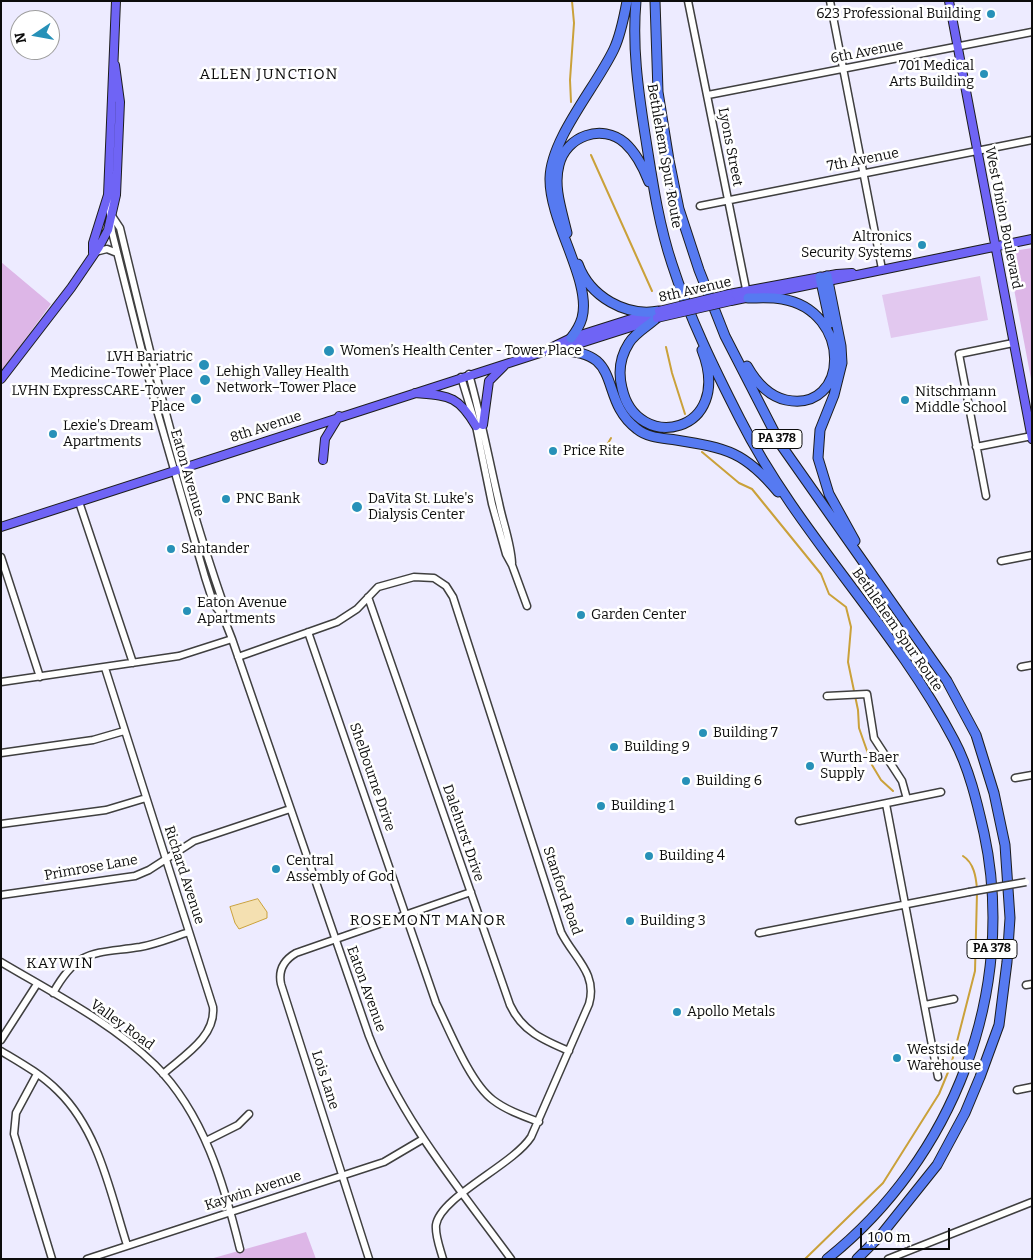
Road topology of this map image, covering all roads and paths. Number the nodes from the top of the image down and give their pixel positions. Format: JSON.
{"nodes":[{"id":1,"x":116,"y":1,"type":"edge"},
{"id":2,"x":626,"y":1,"type":"edge"},
{"id":3,"x":636,"y":1,"type":"edge"},
{"id":4,"x":655,"y":1,"type":"edge"},
{"id":5,"x":688,"y":1,"type":"edge"},
{"id":6,"x":830,"y":1,"type":"edge"},
{"id":7,"x":949,"y":1,"type":"edge"},
{"id":8,"x":1032,"y":32,"type":"edge"},
{"id":9,"x":958,"y":47,"type":"junction"},
{"id":10,"x":115,"y":65,"type":"junction"},
{"id":11,"x":843,"y":69,"type":"junction"},
{"id":12,"x":708,"y":95,"type":"junction"},
{"id":13,"x":1032,"y":140,"type":"edge"},
{"id":14,"x":978,"y":151,"type":"junction"},
{"id":15,"x":863,"y":173,"type":"junction"},
{"id":16,"x":108,"y":196,"type":"junction"},
{"id":17,"x":728,"y":200,"type":"junction"},
{"id":18,"x":656,"y":204,"type":"junction"},
{"id":19,"x":700,"y":206,"type":"dead end"},
{"id":20,"x":112,"y":216,"type":"junction"},
{"id":21,"x":1032,"y":239,"type":"edge"},
{"id":22,"x":995,"y":246,"type":"junction"},
{"id":23,"x":93,"y":253,"type":"junction"},
{"id":24,"x":117,"y":253,"type":"junction"},
{"id":25,"x":882,"y":269,"type":"junction"},
{"id":26,"x":699,"y":270,"type":"junction"},
{"id":27,"x":824,"y":279,"type":"junction"},
{"id":28,"x":682,"y":291,"type":"junction"},
{"id":29,"x":747,"y":294,"type":"junction"},
{"id":30,"x":658,"y":315,"type":"junction"},
{"id":31,"x":834,"y":343,"type":"junction"},
{"id":32,"x":1013,"y":344,"type":"junction"},
{"id":33,"x":564,"y":346,"type":"junction"},
{"id":34,"x":508,"y":363,"type":"junction"},
{"id":35,"x":469,"y":374,"type":"junction"},
{"id":36,"x":461,"y":377,"type":"junction"},
{"id":37,"x":1,"y":379,"type":"edge"},
{"id":38,"x":411,"y":393,"type":"junction"},
{"id":39,"x":338,"y":416,"type":"junction"},
{"id":40,"x":480,"y":425,"type":"junction"},
{"id":41,"x":1032,"y":437,"type":"edge"},
{"id":42,"x":976,"y":447,"type":"junction"},
{"id":43,"x":323,"y":460,"type":"dead end"},
{"id":44,"x":177,"y":470,"type":"junction"},
{"id":45,"x":986,"y":496,"type":"dead end"},
{"id":46,"x":79,"y":502,"type":"junction"},
{"id":47,"x":802,"y":520,"type":"junction"},
{"id":48,"x":1,"y":527,"type":"edge"},
{"id":49,"x":1032,"y":555,"type":"edge"},
{"id":50,"x":1,"y":557,"type":"edge"},
{"id":51,"x":1001,"y":561,"type":"dead end"},
{"id":52,"x":885,"y":591,"type":"junction"},
{"id":53,"x":368,"y":597,"type":"junction"},
{"id":54,"x":526,"y":606,"type":"dead end"},
{"id":55,"x":308,"y":632,"type":"junction"},
{"id":56,"x":232,"y":639,"type":"junction"},
{"id":57,"x":238,"y":657,"type":"junction"},
{"id":58,"x":133,"y":663,"type":"junction"},
{"id":59,"x":1032,"y":665,"type":"edge"},
{"id":60,"x":1021,"y":667,"type":"dead end"},
{"id":61,"x":105,"y":668,"type":"junction"},
{"id":62,"x":40,"y":677,"type":"junction"},
{"id":63,"x":1,"y":682,"type":"edge"},
{"id":64,"x":827,"y":696,"type":"dead end"},
{"id":65,"x":124,"y":731,"type":"junction"},
{"id":66,"x":1,"y":753,"type":"edge"},
{"id":67,"x":1032,"y":775,"type":"edge"},
{"id":68,"x":1015,"y":778,"type":"dead end"},
{"id":69,"x":941,"y":792,"type":"dead end"},
{"id":70,"x":146,"y":798,"type":"junction"},
{"id":71,"x":907,"y":799,"type":"junction"},
{"id":72,"x":886,"y":804,"type":"junction"},
{"id":73,"x":290,"y":808,"type":"junction"},
{"id":74,"x":799,"y":820,"type":"dead end"},
{"id":75,"x":1,"y":824,"type":"edge"},
{"id":76,"x":166,"y":859,"type":"junction"},
{"id":77,"x":1029,"y":881,"type":"edge"},
{"id":78,"x":471,"y":892,"type":"junction"},
{"id":79,"x":1,"y":895,"type":"edge"},
{"id":80,"x":905,"y":905,"type":"junction"},
{"id":81,"x":406,"y":914,"type":"junction"},
{"id":82,"x":189,"y":932,"type":"junction"},
{"id":83,"x":759,"y":933,"type":"dead end"},
{"id":84,"x":335,"y":939,"type":"junction"},
{"id":85,"x":1,"y":962,"type":"edge"},
{"id":86,"x":37,"y":984,"type":"junction"},
{"id":87,"x":53,"y":993,"type":"junction"},
{"id":88,"x":954,"y":999,"type":"dead end"},
{"id":89,"x":925,"y":1005,"type":"junction"},
{"id":90,"x":1,"y":1040,"type":"edge"},
{"id":91,"x":1,"y":1051,"type":"edge"},
{"id":92,"x":569,"y":1051,"type":"junction"},
{"id":93,"x":37,"y":1074,"type":"junction"},
{"id":94,"x":163,"y":1074,"type":"junction"},
{"id":95,"x":938,"y":1077,"type":"dead end"},
{"id":96,"x":1032,"y":1087,"type":"edge"},
{"id":97,"x":1017,"y":1090,"type":"dead end"},
{"id":98,"x":249,"y":1114,"type":"dead end"},
{"id":99,"x":538,"y":1122,"type":"junction"},
{"id":100,"x":423,"y":1139,"type":"junction"},
{"id":101,"x":206,"y":1141,"type":"junction"},
{"id":102,"x":343,"y":1175,"type":"junction"},
{"id":103,"x":463,"y":1194,"type":"junction"},
{"id":104,"x":1032,"y":1202,"type":"edge"},
{"id":105,"x":231,"y":1212,"type":"junction"},
{"id":106,"x":127,"y":1246,"type":"junction"},
{"id":107,"x":240,"y":1249,"type":"dead end"},
{"id":108,"x":52,"y":1259,"type":"edge"},
{"id":109,"x":87,"y":1259,"type":"edge"},
{"id":110,"x":369,"y":1259,"type":"edge"},
{"id":111,"x":444,"y":1259,"type":"edge"},
{"id":112,"x":511,"y":1259,"type":"edge"},
{"id":113,"x":827,"y":1259,"type":"edge"},
{"id":114,"x":857,"y":1259,"type":"edge"},
{"id":115,"x":888,"y":1259,"type":"edge"}],
"edges":[{"from":1,"to":10,"type":"main road"},
{"from":2,"to":33,"type":"highway"},
{"from":3,"to":18,"type":"highway","name":"Bethlehem Spur Route","number":"PA 378"},
{"from":4,"to":26,"type":"highway","name":"Bethlehem Spur Route","number":"PA 378"},
{"from":5,"to":12,"type":"street","name":"Lyons Street"},
{"from":6,"to":11,"type":"street"},
{"from":7,"to":9,"type":"main road","name":"West Union Boulevard"},
{"from":8,"to":9,"type":"street","name":"6th Avenue"},
{"from":9,"to":11,"type":"street","name":"6th Avenue"},
{"from":9,"to":14,"type":"main road","name":"West Union Boulevard"},
{"from":10,"to":16,"type":"main road"},
{"from":10,"to":20,"type":"main road"},
{"from":11,"to":12,"type":"street","name":"6th Avenue"},
{"from":11,"to":15,"type":"street"},
{"from":12,"to":17,"type":"street","name":"Lyons Street"},
{"from":13,"to":14,"type":"street","name":"7th Avenue"},
{"from":14,"to":15,"type":"street","name":"7th Avenue"},
{"from":14,"to":22,"type":"main road","name":"West Union Boulevard"},
{"from":15,"to":17,"type":"street","name":"7th Avenue"},
{"from":15,"to":25,"type":"street"},
{"from":16,"to":20,"type":"street","name":"Eaton Avenue"},
{"from":16,"to":23,"type":"main road"},
{"from":17,"to":19,"type":"street","name":"7th Avenue"},
{"from":17,"to":29,"type":"street","name":"Lyons Street"},
{"from":18,"to":28,"type":"highway","name":"Bethlehem Spur Route","number":"PA 378"},
{"from":18,"to":30,"type":"highway"},
{"from":20,"to":23,"type":"main road"},
{"from":20,"to":24,"type":"street","name":"Eaton Avenue"},
{"from":20,"to":44,"type":"street","name":"Eaton Avenue"},
{"from":21,"to":22,"type":"main road","name":"8th Avenue"},
{"from":22,"to":25,"type":"main road","name":"8th Avenue"},
{"from":22,"to":32,"type":"main road","name":"West Union Boulevard"},
{"from":23,"to":24,"type":"street"},
{"from":23,"to":37,"type":"main road"},
{"from":24,"to":44,"type":"street","name":"Eaton Avenue"},
{"from":25,"to":27,"type":"main road","name":"8th Avenue"},
{"from":26,"to":31,"type":"highway"},
{"from":26,"to":52,"type":"highway","name":"Bethlehem Spur Route","number":"PA 378"},
{"from":27,"to":29,"type":"main road","name":"8th Avenue"},
{"from":27,"to":31,"type":"highway"},
{"from":27,"to":52,"type":"highway"},
{"from":28,"to":30,"type":"highway"},
{"from":28,"to":47,"type":"highway","name":"Bethlehem Spur Route","number":"PA 378"},
{"from":29,"to":30,"type":"main road","name":"8th Avenue","bridge":true},
{"from":29,"to":31,"type":"highway"},
{"from":30,"to":33,"type":"main road","name":"8th Avenue"},
{"from":32,"to":41,"type":"main road","name":"West Union Boulevard"},
{"from":32,"to":42,"type":"street"},
{"from":33,"to":34,"type":"main road","name":"8th Avenue"},
{"from":33,"to":47,"type":"highway"},
{"from":34,"to":35,"type":"main road","name":"8th Avenue"},
{"from":34,"to":40,"type":"main road"},
{"from":35,"to":36,"type":"main road","name":"8th Avenue"},
{"from":35,"to":40,"type":"street"},
{"from":36,"to":38,"type":"main road","name":"8th Avenue"},
{"from":36,"to":40,"type":"street"},
{"from":38,"to":39,"type":"main road","name":"8th Avenue"},
{"from":38,"to":40,"type":"main road"},
{"from":39,"to":43,"type":"main road"},
{"from":39,"to":44,"type":"main road","name":"8th Avenue"},
{"from":40,"to":54,"type":"street"},
{"from":41,"to":42,"type":"street"},
{"from":42,"to":45,"type":"street"},
{"from":44,"to":46,"type":"main road","name":"8th Avenue"},
{"from":44,"to":56,"type":"street","name":"Eaton Avenue"},
{"from":46,"to":48,"type":"main road","name":"8th Avenue"},
{"from":46,"to":58,"type":"street"},
{"from":47,"to":113,"type":"highway","name":"Bethlehem Spur Route","number":"PA 378"},
{"from":49,"to":51,"type":"street"},
{"from":50,"to":62,"type":"street"},
{"from":52,"to":114,"type":"highway","name":"Bethlehem Spur Route","number":"PA 378"},
{"from":53,"to":55,"type":"street"},
{"from":53,"to":78,"type":"street","name":"Dalehurst Drive"},
{"from":53,"to":92,"type":"street","name":"Stanford Road"},
{"from":55,"to":57,"type":"street"},
{"from":55,"to":81,"type":"street","name":"Shelbourne Drive"},
{"from":56,"to":57,"type":"street","name":"Eaton Avenue"},
{"from":56,"to":58,"type":"street"},
{"from":57,"to":73,"type":"street","name":"Eaton Avenue"},
{"from":58,"to":61,"type":"street"},
{"from":59,"to":60,"type":"street"},
{"from":61,"to":62,"type":"street"},
{"from":61,"to":65,"type":"street","name":"Richard Avenue"},
{"from":62,"to":63,"type":"street"},
{"from":64,"to":71,"type":"street"},
{"from":65,"to":66,"type":"street"},
{"from":65,"to":70,"type":"street","name":"Richard Avenue"},
{"from":67,"to":68,"type":"street"},
{"from":69,"to":71,"type":"street"},
{"from":70,"to":75,"type":"street"},
{"from":70,"to":76,"type":"street","name":"Richard Avenue"},
{"from":71,"to":72,"type":"street"},
{"from":72,"to":74,"type":"street"},
{"from":72,"to":80,"type":"street"},
{"from":73,"to":76,"type":"street","name":"Primrose Lane"},
{"from":73,"to":84,"type":"street","name":"Eaton Avenue"},
{"from":76,"to":79,"type":"street","name":"Primrose Lane"},
{"from":76,"to":82,"type":"street","name":"Richard Avenue"},
{"from":77,"to":80,"type":"street","bridge":true},
{"from":78,"to":81,"type":"street","name":"Lois Lane"},
{"from":78,"to":92,"type":"street","name":"Dalehurst Drive"},
{"from":80,"to":83,"type":"street"},
{"from":80,"to":89,"type":"street"},
{"from":81,"to":84,"type":"street","name":"Lois Lane"},
{"from":81,"to":99,"type":"street","name":"Shelbourne Drive"},
{"from":82,"to":87,"type":"street"},
{"from":82,"to":94,"type":"street","name":"Richard Avenue"},
{"from":84,"to":100,"type":"street","name":"Eaton Avenue"},
{"from":84,"to":102,"type":"street","name":"Lois Lane"},
{"from":85,"to":86,"type":"street","name":"Valley Road"},
{"from":86,"to":87,"type":"street","name":"Valley Road"},
{"from":86,"to":90,"type":"street"},
{"from":87,"to":94,"type":"street","name":"Valley Road"},
{"from":88,"to":89,"type":"street"},
{"from":89,"to":95,"type":"street"},
{"from":91,"to":93,"type":"street"},
{"from":92,"to":99,"type":"street","name":"Stanford Road"},
{"from":93,"to":106,"type":"street"},
{"from":93,"to":108,"type":"street"},
{"from":94,"to":101,"type":"street","name":"Valley Road"},
{"from":96,"to":97,"type":"street"},
{"from":98,"to":101,"type":"street"},
{"from":99,"to":103,"type":"street","name":"Stanford Road"},
{"from":100,"to":102,"type":"street","name":"Kaywin Avenue"},
{"from":100,"to":103,"type":"street","name":"Eaton Avenue"},
{"from":101,"to":105,"type":"street","name":"Valley Road"},
{"from":102,"to":105,"type":"street","name":"Kaywin Avenue"},
{"from":102,"to":110,"type":"street","name":"Lois Lane"},
{"from":103,"to":111,"type":"street","name":"Stanford Road"},
{"from":103,"to":112,"type":"street","name":"Eaton Avenue"},
{"from":104,"to":115,"type":"street"},
{"from":105,"to":106,"type":"street","name":"Kaywin Avenue"},
{"from":105,"to":107,"type":"street","name":"Valley Road"},
{"from":106,"to":109,"type":"street","name":"Kaywin Avenue"}]}
